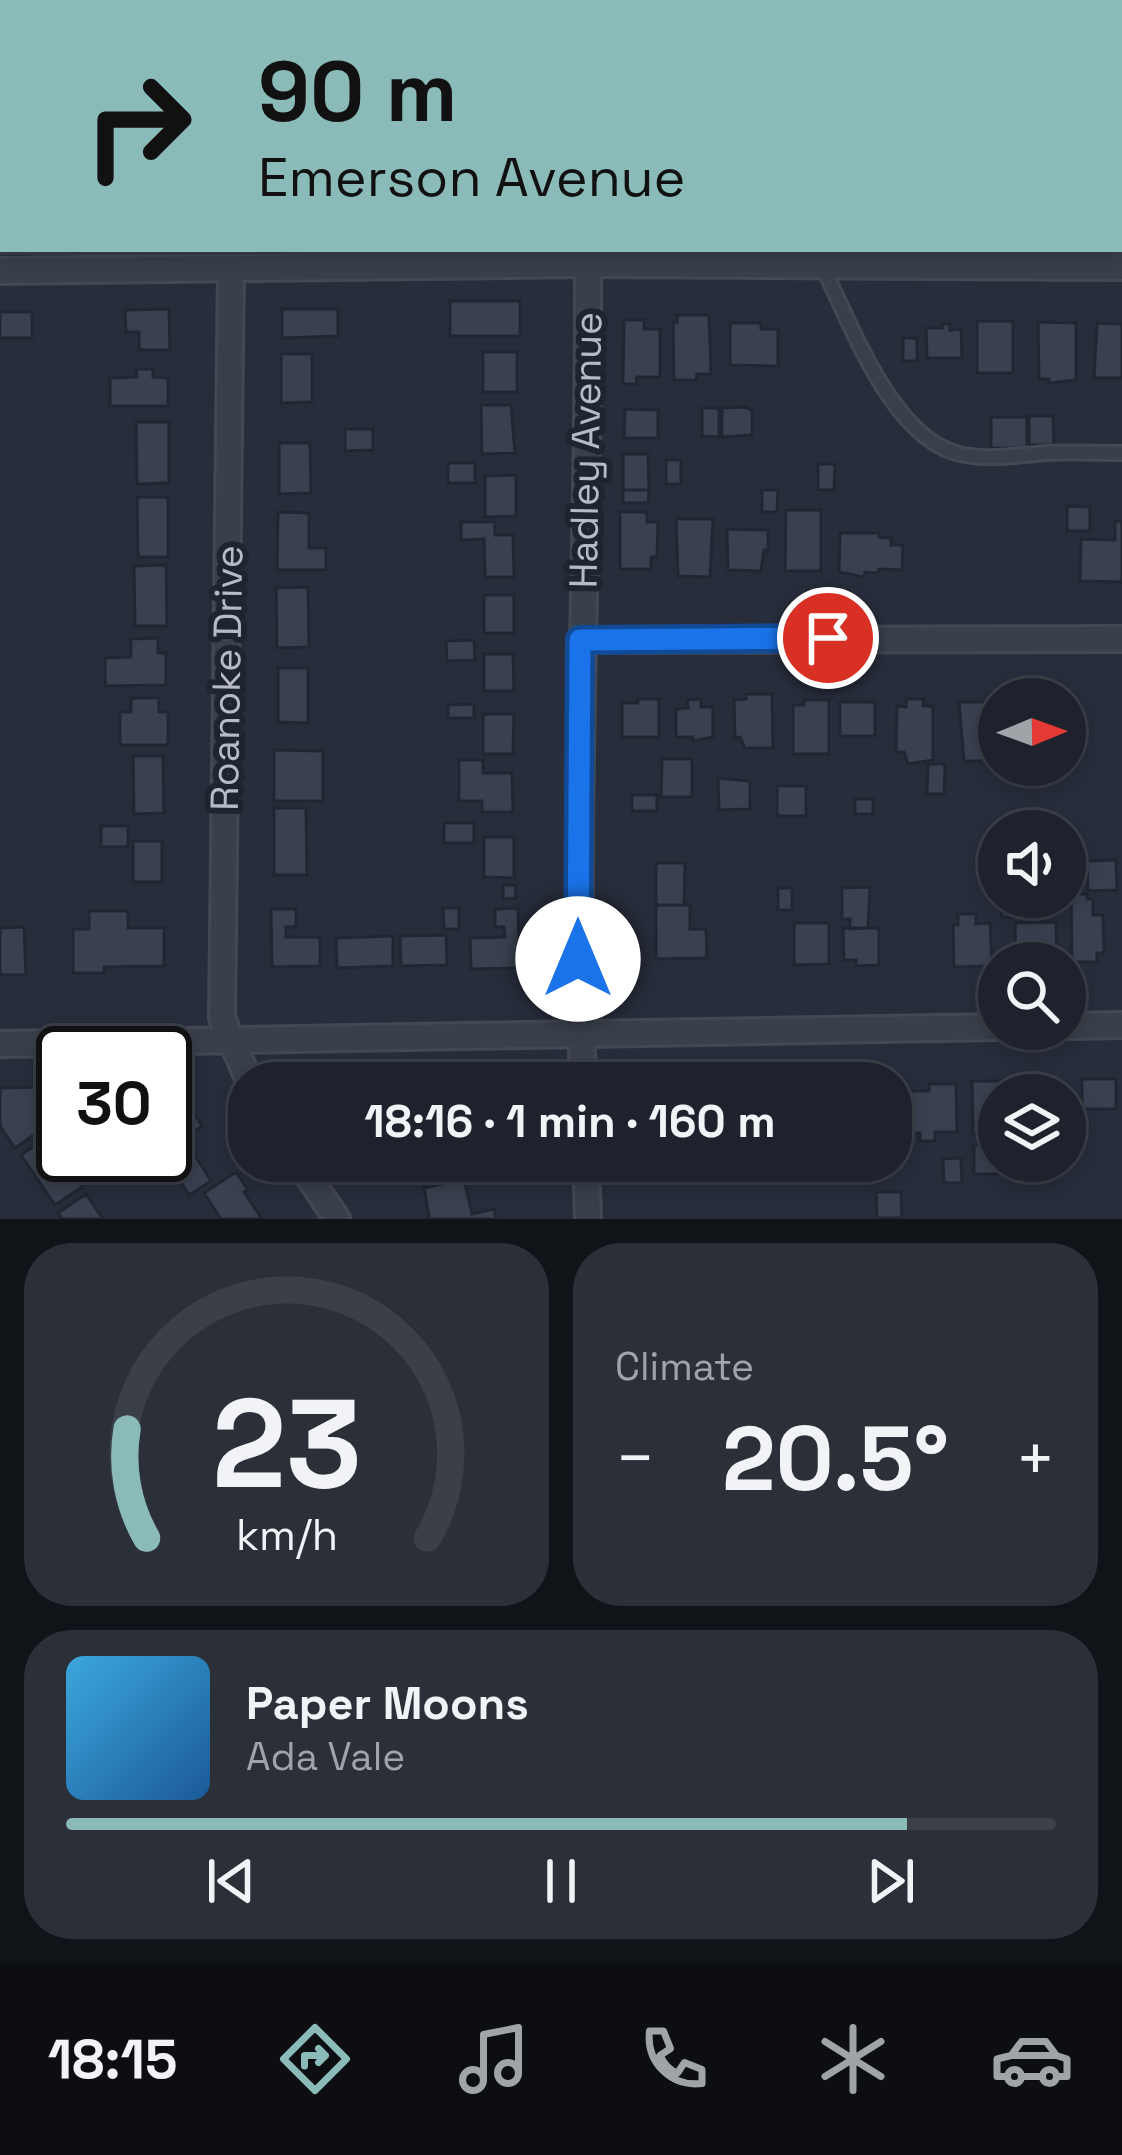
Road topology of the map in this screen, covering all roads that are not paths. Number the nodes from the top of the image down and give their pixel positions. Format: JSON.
{"nodes":[{"id":1,"x":588,"y":256,"type":"edge"},
{"id":2,"x":315,"y":258,"type":"edge"},
{"id":3,"x":148,"y":259,"type":"edge"},
{"id":4,"x":822,"y":266,"type":"junction"},
{"id":5,"x":230,"y":268,"type":"junction"},
{"id":6,"x":1122,"y":268,"type":"edge"},
{"id":7,"x":0,"y":271,"type":"edge"},
{"id":8,"x":1122,"y":453,"type":"edge"},
{"id":9,"x":1122,"y":638,"type":"edge"},
{"id":10,"x":580,"y":640,"type":"junction"},
{"id":11,"x":1122,"y":1025,"type":"edge"},
{"id":12,"x":1086,"y":1026,"type":"edge"},
{"id":13,"x":978,"y":1027,"type":"edge"},
{"id":14,"x":581,"y":1034,"type":"junction"},
{"id":15,"x":232,"y":1040,"type":"junction"},
{"id":16,"x":0,"y":1044,"type":"edge"},
{"id":17,"x":241,"y":1062,"type":"edge"},
{"id":18,"x":582,"y":1062,"type":"edge"},
{"id":19,"x":312,"y":1182,"type":"edge"},
{"id":20,"x":587,"y":1182,"type":"edge"},
{"id":21,"x":337,"y":1219,"type":"edge"},
{"id":22,"x":588,"y":1219,"type":"edge"}],
"edges":[{"from":1,"to":2,"type":"street"},
{"from":1,"to":4,"type":"street"},
{"from":1,"to":10,"type":"street","name":"Hadley Avenue"},
{"from":2,"to":5,"type":"street"},
{"from":3,"to":5,"type":"street"},
{"from":3,"to":7,"type":"street"},
{"from":4,"to":6,"type":"street"},
{"from":4,"to":8,"type":"lane"},
{"from":5,"to":15,"type":"street","name":"Roanoke Drive"},
{"from":9,"to":10,"type":"street"},
{"from":10,"to":14,"type":"street","name":"Hadley Avenue"},
{"from":11,"to":12,"type":"street"},
{"from":13,"to":14,"type":"street"},
{"from":14,"to":15,"type":"street"},
{"from":14,"to":18,"type":"street","name":"Hadley Avenue"},
{"from":15,"to":16,"type":"street"},
{"from":15,"to":17,"type":"street","name":"Roanoke Drive"},
{"from":19,"to":21,"type":"street"},
{"from":20,"to":22,"type":"street"}]}
